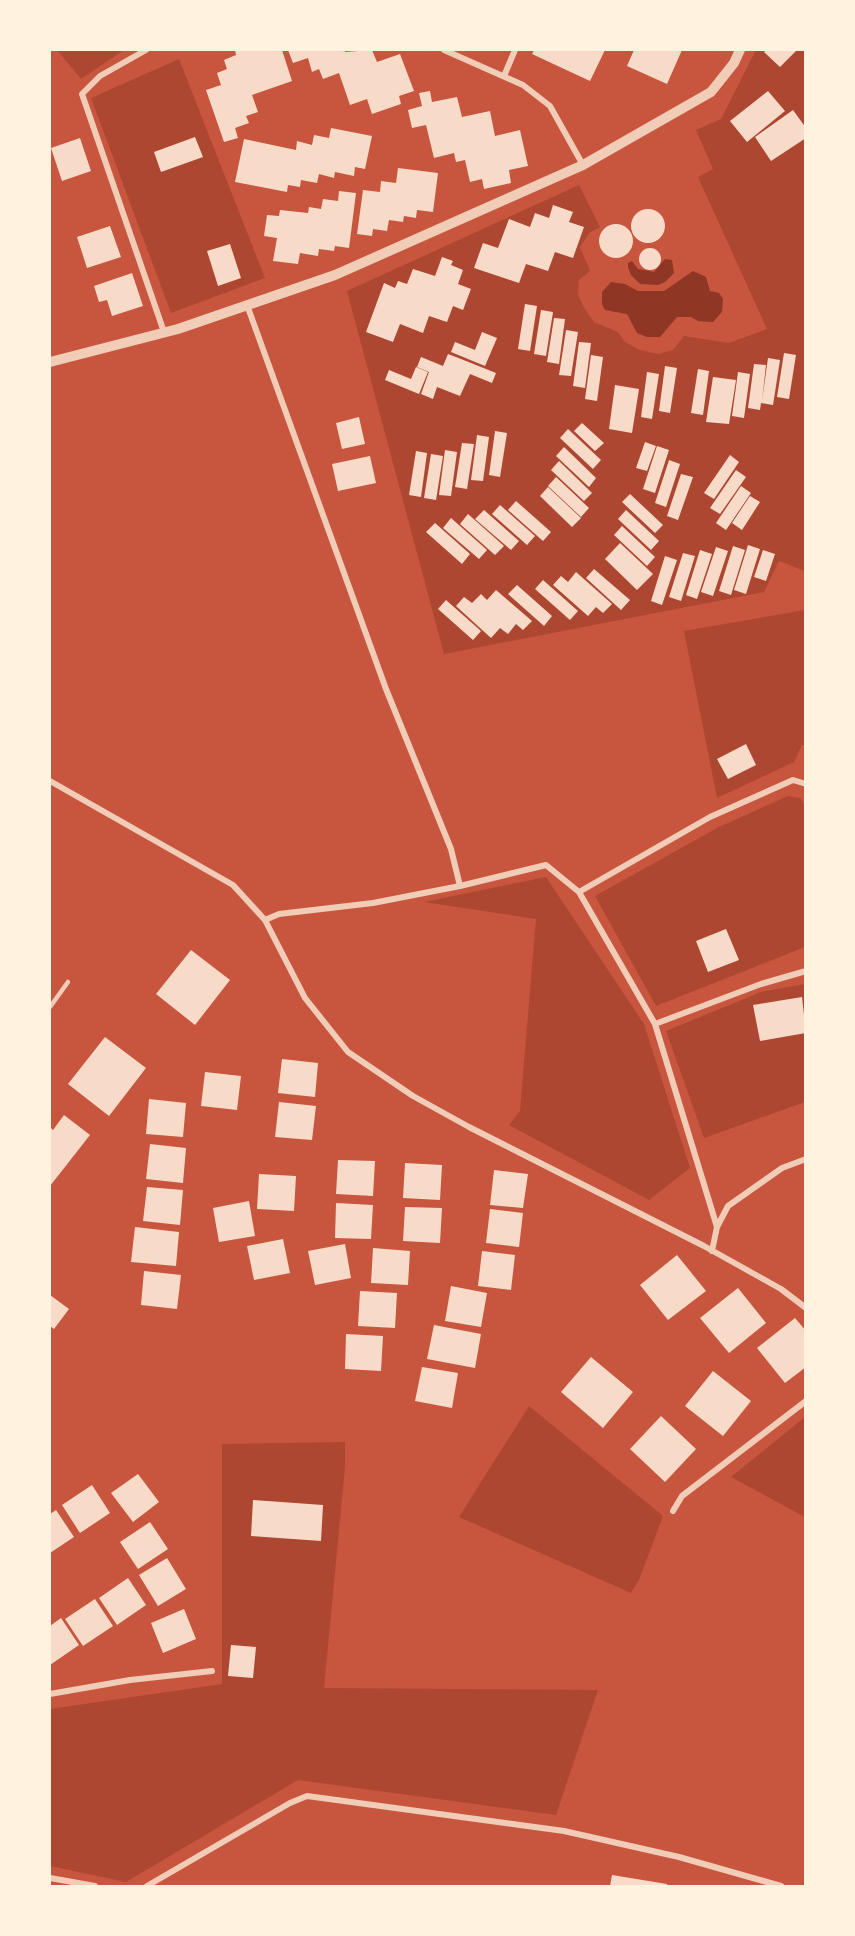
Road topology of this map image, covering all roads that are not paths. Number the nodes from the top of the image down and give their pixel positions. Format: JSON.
{"nodes":[{"id":1,"x":146,"y":50,"type":"edge"},
{"id":2,"x":444,"y":50,"type":"edge"},
{"id":3,"x":515,"y":50,"type":"edge"},
{"id":4,"x":740,"y":50,"type":"edge"},
{"id":5,"x":504,"y":76,"type":"junction"},
{"id":6,"x":583,"y":165,"type":"junction"},
{"id":7,"x":247,"y":305,"type":"junction"},
{"id":8,"x":164,"y":332,"type":"junction"},
{"id":9,"x":50,"y":362,"type":"edge"},
{"id":10,"x":50,"y":781,"type":"edge"},
{"id":11,"x":806,"y":784,"type":"edge"},
{"id":12,"x":460,"y":886,"type":"junction"},
{"id":13,"x":579,"y":892,"type":"junction"},
{"id":14,"x":265,"y":920,"type":"junction"},
{"id":15,"x":806,"y":971,"type":"edge"},
{"id":16,"x":68,"y":982,"type":"dead end"},
{"id":17,"x":50,"y":1007,"type":"edge"},
{"id":18,"x":656,"y":1024,"type":"junction"},
{"id":19,"x":806,"y":1159,"type":"edge"},
{"id":20,"x":717,"y":1227,"type":"junction"},
{"id":21,"x":712,"y":1251,"type":"junction"},
{"id":22,"x":806,"y":1308,"type":"edge"},
{"id":23,"x":806,"y":1401,"type":"edge"},
{"id":24,"x":673,"y":1511,"type":"dead end"},
{"id":25,"x":212,"y":1671,"type":"dead end"},
{"id":26,"x":50,"y":1694,"type":"edge"},
{"id":27,"x":50,"y":1878,"type":"edge"},
{"id":28,"x":95,"y":1887,"type":"edge"},
{"id":29,"x":147,"y":1887,"type":"edge"},
{"id":30,"x":781,"y":1887,"type":"edge"}],
"edges":[{"from":1,"to":8,"type":"street"},
{"from":2,"to":5,"type":"street"},
{"from":3,"to":5,"type":"street"},
{"from":4,"to":6,"type":"street"},
{"from":5,"to":6,"type":"street"},
{"from":6,"to":7,"type":"street"},
{"from":7,"to":8,"type":"street"},
{"from":7,"to":12,"type":"street"},
{"from":8,"to":9,"type":"street"},
{"from":10,"to":14,"type":"street"},
{"from":11,"to":13,"type":"street"},
{"from":12,"to":13,"type":"street"},
{"from":12,"to":14,"type":"street"},
{"from":13,"to":18,"type":"street"},
{"from":14,"to":21,"type":"street"},
{"from":15,"to":18,"type":"street"},
{"from":16,"to":17,"type":"lane"},
{"from":18,"to":20,"type":"street"},
{"from":19,"to":20,"type":"street"},
{"from":20,"to":21,"type":"street"},
{"from":21,"to":22,"type":"street"},
{"from":23,"to":24,"type":"street"},
{"from":25,"to":26,"type":"street"},
{"from":27,"to":28,"type":"street"},
{"from":29,"to":30,"type":"street"}]}
